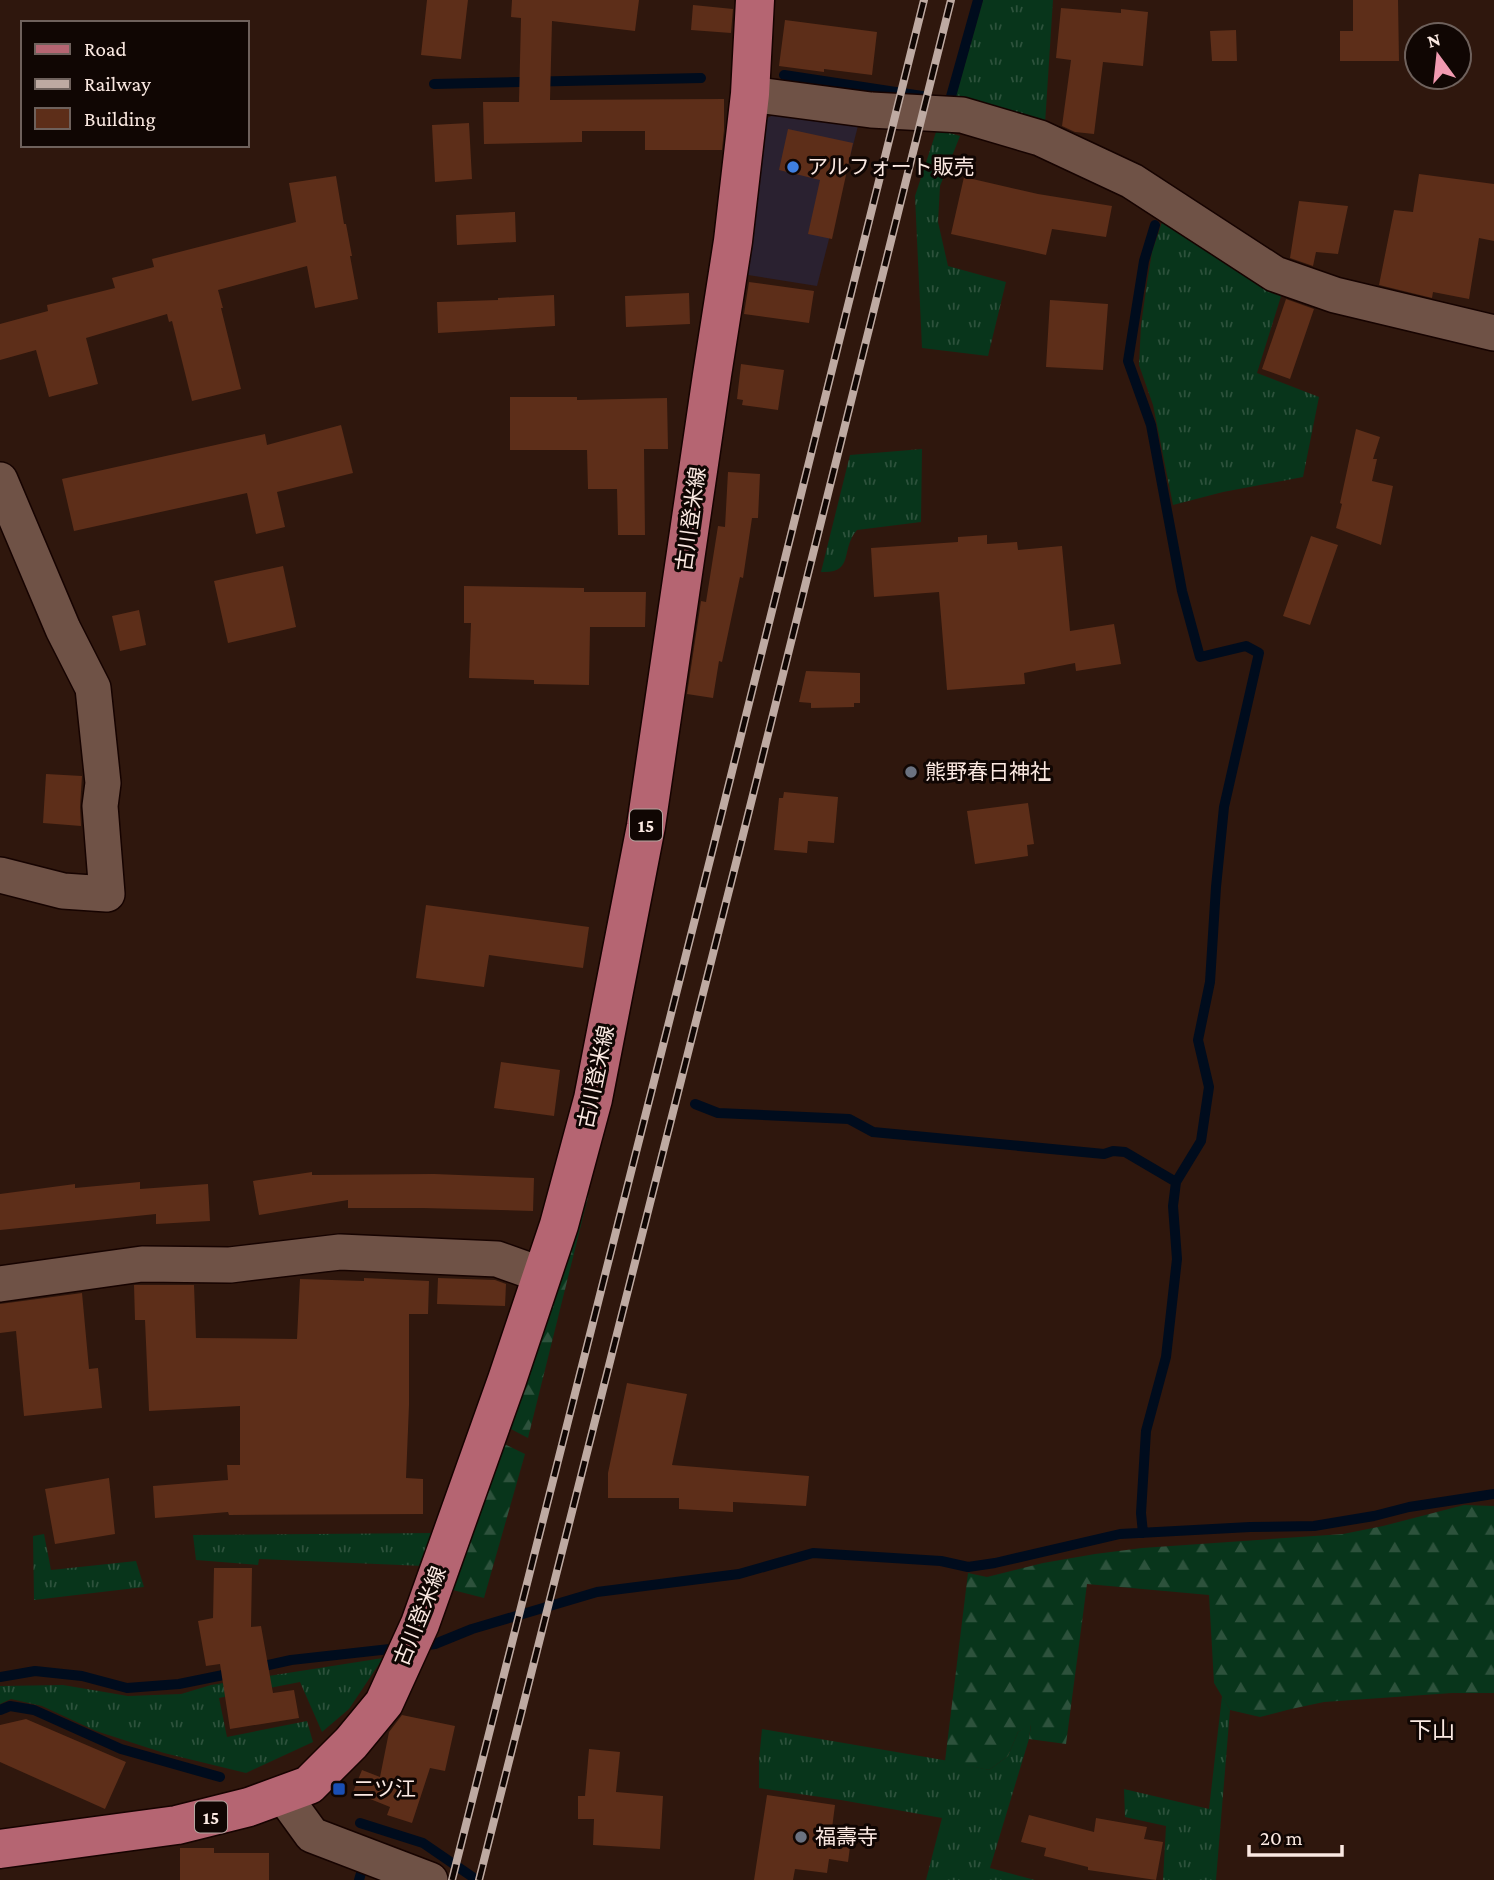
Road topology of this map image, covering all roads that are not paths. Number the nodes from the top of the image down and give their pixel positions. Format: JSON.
{"nodes":[{"id":1,"x":753,"y":0,"type":"edge"},
{"id":2,"x":750,"y":94,"type":"junction"},
{"id":3,"x":1494,"y":333,"type":"edge"},
{"id":4,"x":0,"y":480,"type":"edge"},
{"id":5,"x":0,"y":875,"type":"edge"},
{"id":6,"x":542,"y":1275,"type":"junction"},
{"id":7,"x":0,"y":1284,"type":"edge"},
{"id":8,"x":283,"y":1795,"type":"junction"},
{"id":9,"x":0,"y":1849,"type":"edge"},
{"id":10,"x":430,"y":1880,"type":"edge"}],
"edges":[{"from":1,"to":2,"type":"main road","name":"古川登米線","number":"15"},
{"from":2,"to":3,"type":"street"},
{"from":2,"to":6,"type":"main road","name":"古川登米線","number":"15"},
{"from":4,"to":5,"type":"street"},
{"from":6,"to":7,"type":"street"},
{"from":6,"to":8,"type":"main road","name":"古川登米線","number":"15"},
{"from":8,"to":9,"type":"main road","name":"古川登米線","number":"15"},
{"from":8,"to":10,"type":"street"}]}
